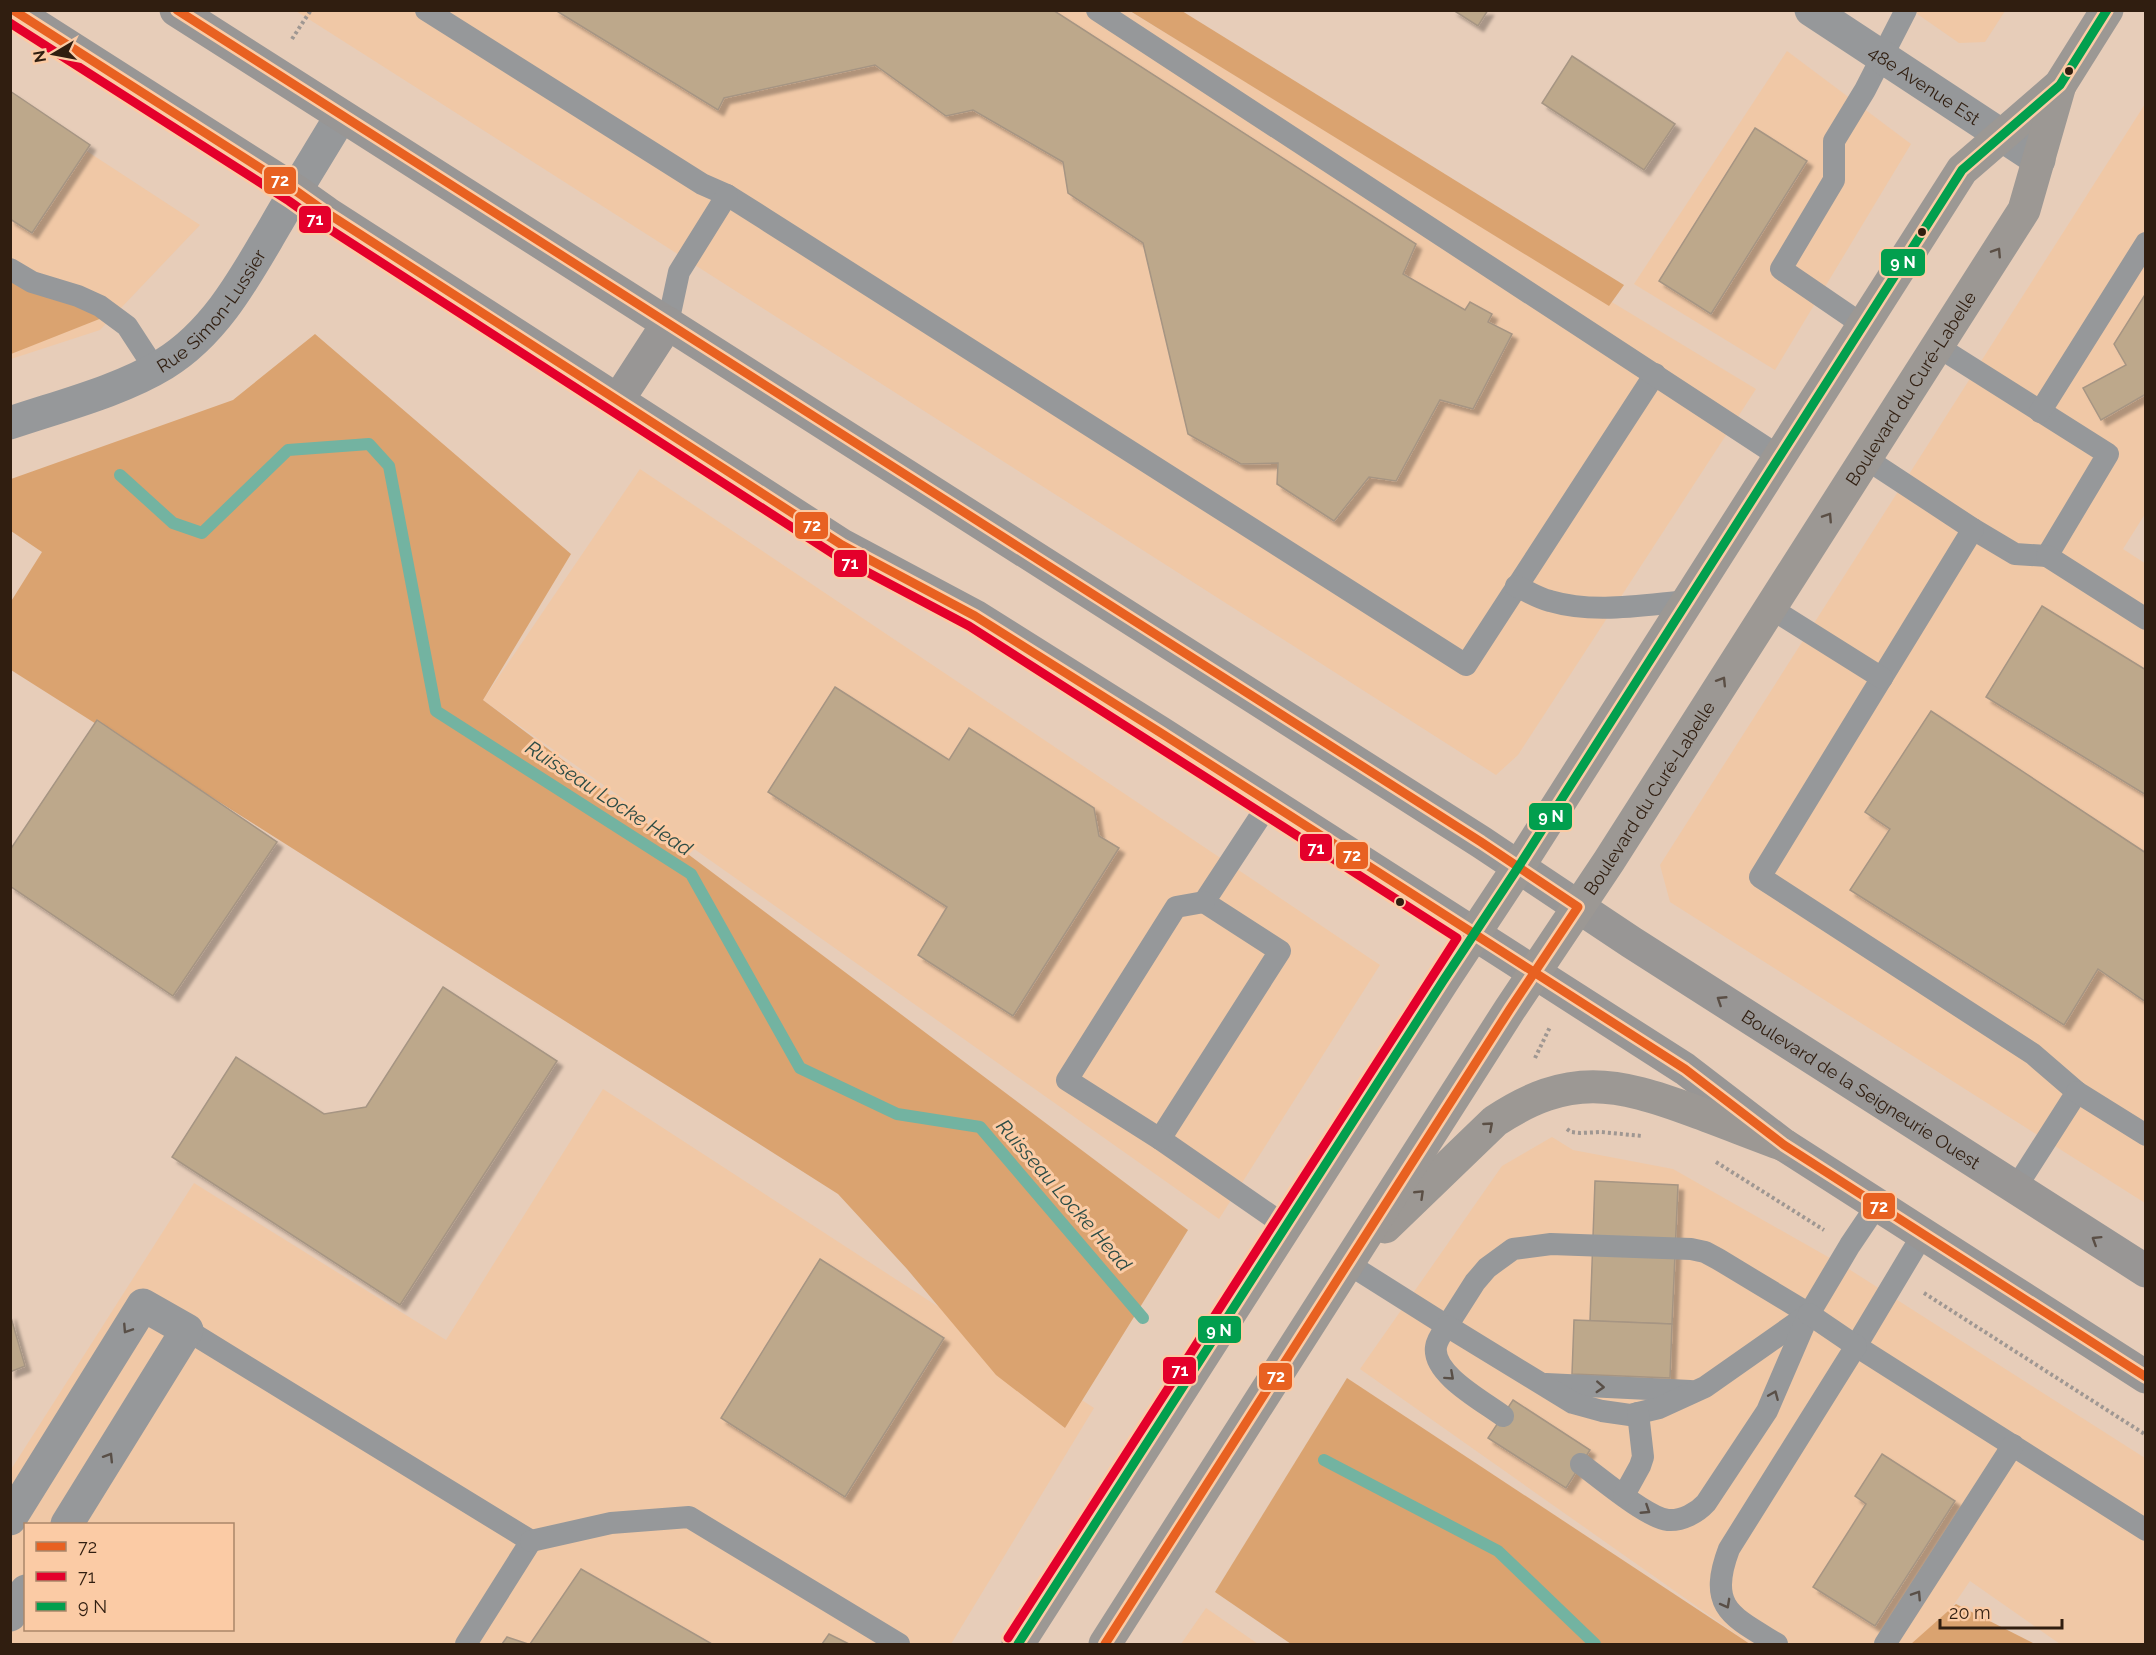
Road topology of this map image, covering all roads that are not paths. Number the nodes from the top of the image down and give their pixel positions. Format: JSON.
{"nodes":[{"id":1,"x":12,"y":10,"type":"edge"},
{"id":2,"x":176,"y":10,"type":"edge"},
{"id":3,"x":426,"y":10,"type":"edge"},
{"id":4,"x":1097,"y":10,"type":"edge"},
{"id":5,"x":1811,"y":10,"type":"edge"},
{"id":6,"x":1906,"y":10,"type":"edge"},
{"id":7,"x":2103,"y":12,"type":"edge"},
{"id":8,"x":1881,"y":57,"type":"junction"},
{"id":9,"x":2060,"y":85,"type":"junction"},
{"id":10,"x":341,"y":116,"type":"junction"},
{"id":11,"x":2002,"y":136,"type":"junction"},
{"id":12,"x":2039,"y":160,"type":"junction"},
{"id":13,"x":296,"y":191,"type":"junction"},
{"id":14,"x":727,"y":195,"type":"junction"},
{"id":15,"x":2145,"y":243,"type":"edge"},
{"id":16,"x":10,"y":268,"type":"edge"},
{"id":17,"x":668,"y":324,"type":"junction"},
{"id":18,"x":1863,"y":325,"type":"junction"},
{"id":19,"x":1937,"y":346,"type":"junction"},
{"id":20,"x":155,"y":369,"type":"junction"},
{"id":21,"x":1655,"y":374,"type":"junction"},
{"id":22,"x":618,"y":400,"type":"junction"},
{"id":23,"x":2040,"y":412,"type":"junction"},
{"id":24,"x":10,"y":423,"type":"edge"},
{"id":25,"x":1780,"y":457,"type":"junction"},
{"id":26,"x":1865,"y":458,"type":"junction"},
{"id":27,"x":1973,"y":529,"type":"junction"},
{"id":28,"x":2048,"y":556,"type":"junction"},
{"id":29,"x":1516,"y":586,"type":"junction"},
{"id":30,"x":1688,"y":601,"type":"junction"},
{"id":31,"x":1769,"y":607,"type":"junction"},
{"id":32,"x":2145,"y":619,"type":"edge"},
{"id":33,"x":1882,"y":678,"type":"junction"},
{"id":34,"x":1269,"y":802,"type":"junction"},
{"id":35,"x":1519,"y":866,"type":"junction"},
{"id":36,"x":1204,"y":902,"type":"junction"},
{"id":37,"x":1578,"y":907,"type":"junction"},
{"id":38,"x":1474,"y":934,"type":"junction"},
{"id":39,"x":1533,"y":973,"type":"junction"},
{"id":40,"x":2077,"y":1092,"type":"junction"},
{"id":41,"x":2145,"y":1135,"type":"edge"},
{"id":42,"x":1160,"y":1139,"type":"junction"},
{"id":43,"x":1784,"y":1145,"type":"junction"},
{"id":44,"x":2015,"y":1189,"type":"junction"},
{"id":45,"x":1877,"y":1205,"type":"junction"},
{"id":46,"x":1287,"y":1227,"type":"junction"},
{"id":47,"x":1923,"y":1234,"type":"junction"},
{"id":48,"x":1347,"y":1263,"type":"junction"},
{"id":49,"x":2145,"y":1271,"type":"edge"},
{"id":50,"x":1809,"y":1314,"type":"junction"},
{"id":51,"x":1447,"y":1326,"type":"junction"},
{"id":52,"x":187,"y":1330,"type":"junction"},
{"id":53,"x":1856,"y":1346,"type":"junction"},
{"id":54,"x":100,"y":1371,"type":"junction"},
{"id":55,"x":2145,"y":1377,"type":"edge"},
{"id":56,"x":1542,"y":1384,"type":"junction"},
{"id":57,"x":1695,"y":1392,"type":"junction"},
{"id":58,"x":145,"y":1400,"type":"junction"},
{"id":59,"x":1638,"y":1413,"type":"junction"},
{"id":60,"x":1503,"y":1416,"type":"dead end"},
{"id":61,"x":2013,"y":1445,"type":"junction"},
{"id":62,"x":46,"y":1461,"type":"junction"},
{"id":63,"x":1581,"y":1464,"type":"dead end"},
{"id":64,"x":89,"y":1490,"type":"junction"},
{"id":65,"x":1624,"y":1495,"type":"junction"},
{"id":66,"x":10,"y":1519,"type":"edge"},
{"id":67,"x":68,"y":1523,"type":"edge"},
{"id":68,"x":2145,"y":1530,"type":"edge"},
{"id":69,"x":531,"y":1541,"type":"junction"},
{"id":70,"x":24,"y":1594,"type":"edge"},
{"id":71,"x":10,"y":1615,"type":"edge"},
{"id":72,"x":465,"y":1644,"type":"edge"},
{"id":73,"x":899,"y":1644,"type":"edge"},
{"id":74,"x":1018,"y":1644,"type":"edge"},
{"id":75,"x":1105,"y":1644,"type":"edge"},
{"id":76,"x":1777,"y":1644,"type":"edge"},
{"id":77,"x":1885,"y":1644,"type":"edge"}],
"edges":[{"from":1,"to":13,"type":"main road"},
{"from":2,"to":10,"type":"main road","name":"Boulevard de la Seigneurie Ouest"},
{"from":3,"to":14,"type":"lane"},
{"from":4,"to":21,"type":"lane"},
{"from":5,"to":8,"type":"street","name":"48e Avenue Est"},
{"from":6,"to":8,"type":"lane"},
{"from":7,"to":9,"type":"main road","name":"Boulevard du Curé-Labelle"},
{"from":8,"to":11,"type":"street","name":"48e Avenue Est"},
{"from":8,"to":18,"type":"lane"},
{"from":9,"to":11,"type":"main road","name":"Boulevard du Curé-Labelle"},
{"from":9,"to":12,"type":"main road","name":"Boulevard du Curé-Labelle"},
{"from":10,"to":13,"type":"street","name":"Rue Simon-Lussier"},
{"from":10,"to":17,"type":"main road","name":"Boulevard de la Seigneurie Ouest"},
{"from":11,"to":12,"type":"street","name":"48e Avenue Est"},
{"from":11,"to":18,"type":"main road","name":"Boulevard du Curé-Labelle"},
{"from":19,"to":12,"type":"main road","name":"Boulevard du Curé-Labelle","one_way":true},
{"from":13,"to":20,"type":"street","name":"Rue Simon-Lussier"},
{"from":13,"to":22,"type":"main road"},
{"from":14,"to":17,"type":"lane"},
{"from":14,"to":29,"type":"lane"},
{"from":15,"to":23,"type":"lane"},
{"from":16,"to":20,"type":"lane"},
{"from":17,"to":22,"type":"main road"},
{"from":17,"to":35,"type":"main road","name":"Boulevard de la Seigneurie Ouest"},
{"from":18,"to":25,"type":"main road","name":"Boulevard du Curé-Labelle"},
{"from":19,"to":23,"type":"lane"},
{"from":19,"to":26,"type":"main road","name":"Boulevard du Curé-Labelle"},
{"from":20,"to":24,"type":"street","name":"Rue Simon-Lussier"},
{"from":21,"to":25,"type":"lane"},
{"from":21,"to":29,"type":"lane"},
{"from":22,"to":34,"type":"main road"},
{"from":23,"to":28,"type":"lane"},
{"from":25,"to":30,"type":"main road","name":"Boulevard du Curé-Labelle"},
{"from":26,"to":27,"type":"lane"},
{"from":31,"to":26,"type":"main road","name":"Boulevard du Curé-Labelle","one_way":true},
{"from":27,"to":28,"type":"lane"},
{"from":27,"to":33,"type":"lane"},
{"from":28,"to":32,"type":"lane"},
{"from":29,"to":30,"type":"lane"},
{"from":30,"to":35,"type":"main road","name":"Boulevard du Curé-Labelle"},
{"from":31,"to":33,"type":"lane"},
{"from":37,"to":31,"type":"main road","name":"Boulevard du Curé-Labelle","one_way":true},
{"from":33,"to":40,"type":"lane"},
{"from":34,"to":36,"type":"lane"},
{"from":34,"to":38,"type":"main road"},
{"from":35,"to":37,"type":"main road","name":"Boulevard de la Seigneurie Ouest"},
{"from":35,"to":38,"type":"main road","name":"Boulevard du Curé-Labelle"},
{"from":36,"to":42,"type":"lane"},
{"from":36,"to":42,"type":"lane"},
{"from":37,"to":39,"type":"main road","name":"Boulevard du Curé-Labelle"},
{"from":44,"to":37,"type":"main road","name":"Boulevard de la Seigneurie Ouest","one_way":true},
{"from":38,"to":39,"type":"main road"},
{"from":38,"to":46,"type":"main road","name":"Boulevard du Curé-Labelle"},
{"from":39,"to":43,"type":"main road"},
{"from":39,"to":48,"type":"main road","name":"Boulevard du Curé-Labelle"},
{"from":40,"to":41,"type":"lane"},
{"from":40,"to":44,"type":"lane"},
{"from":42,"to":46,"type":"lane"},
{"from":43,"to":45,"type":"main road"},
{"from":48,"to":43,"type":"main road","one_way":true},
{"from":49,"to":44,"type":"main road","name":"Boulevard de la Seigneurie Ouest","one_way":true},
{"from":45,"to":47,"type":"main road"},
{"from":45,"to":50,"type":"lane"},
{"from":46,"to":74,"type":"main road","name":"Boulevard du Curé-Labelle"},
{"from":47,"to":53,"type":"lane"},
{"from":47,"to":55,"type":"main road"},
{"from":48,"to":51,"type":"lane"},
{"from":48,"to":75,"type":"main road","name":"Boulevard du Curé-Labelle"},
{"from":50,"to":51,"type":"lane"},
{"from":50,"to":53,"type":"lane"},
{"from":50,"to":57,"type":"lane"},
{"from":65,"to":50,"type":"lane","one_way":true},
{"from":51,"to":56,"type":"lane"},
{"from":51,"to":60,"type":"lane","one_way":true},
{"from":52,"to":54,"type":"street","one_way":true},
{"from":52,"to":58,"type":"street"},
{"from":52,"to":69,"type":"lane"},
{"from":53,"to":61,"type":"lane"},
{"from":53,"to":76,"type":"lane","one_way":true},
{"from":54,"to":58,"type":"street"},
{"from":54,"to":62,"type":"street"},
{"from":56,"to":57,"type":"lane","one_way":true},
{"from":56,"to":59,"type":"lane"},
{"from":57,"to":59,"type":"lane"},
{"from":64,"to":58,"type":"street","one_way":true},
{"from":59,"to":65,"type":"lane"},
{"from":61,"to":68,"type":"lane"},
{"from":77,"to":61,"type":"lane","one_way":true},
{"from":62,"to":64,"type":"street"},
{"from":62,"to":66,"type":"street"},
{"from":63,"to":65,"type":"lane"},
{"from":64,"to":67,"type":"street"},
{"from":69,"to":72,"type":"lane"},
{"from":69,"to":73,"type":"lane"},
{"from":70,"to":71,"type":"street"}]}
